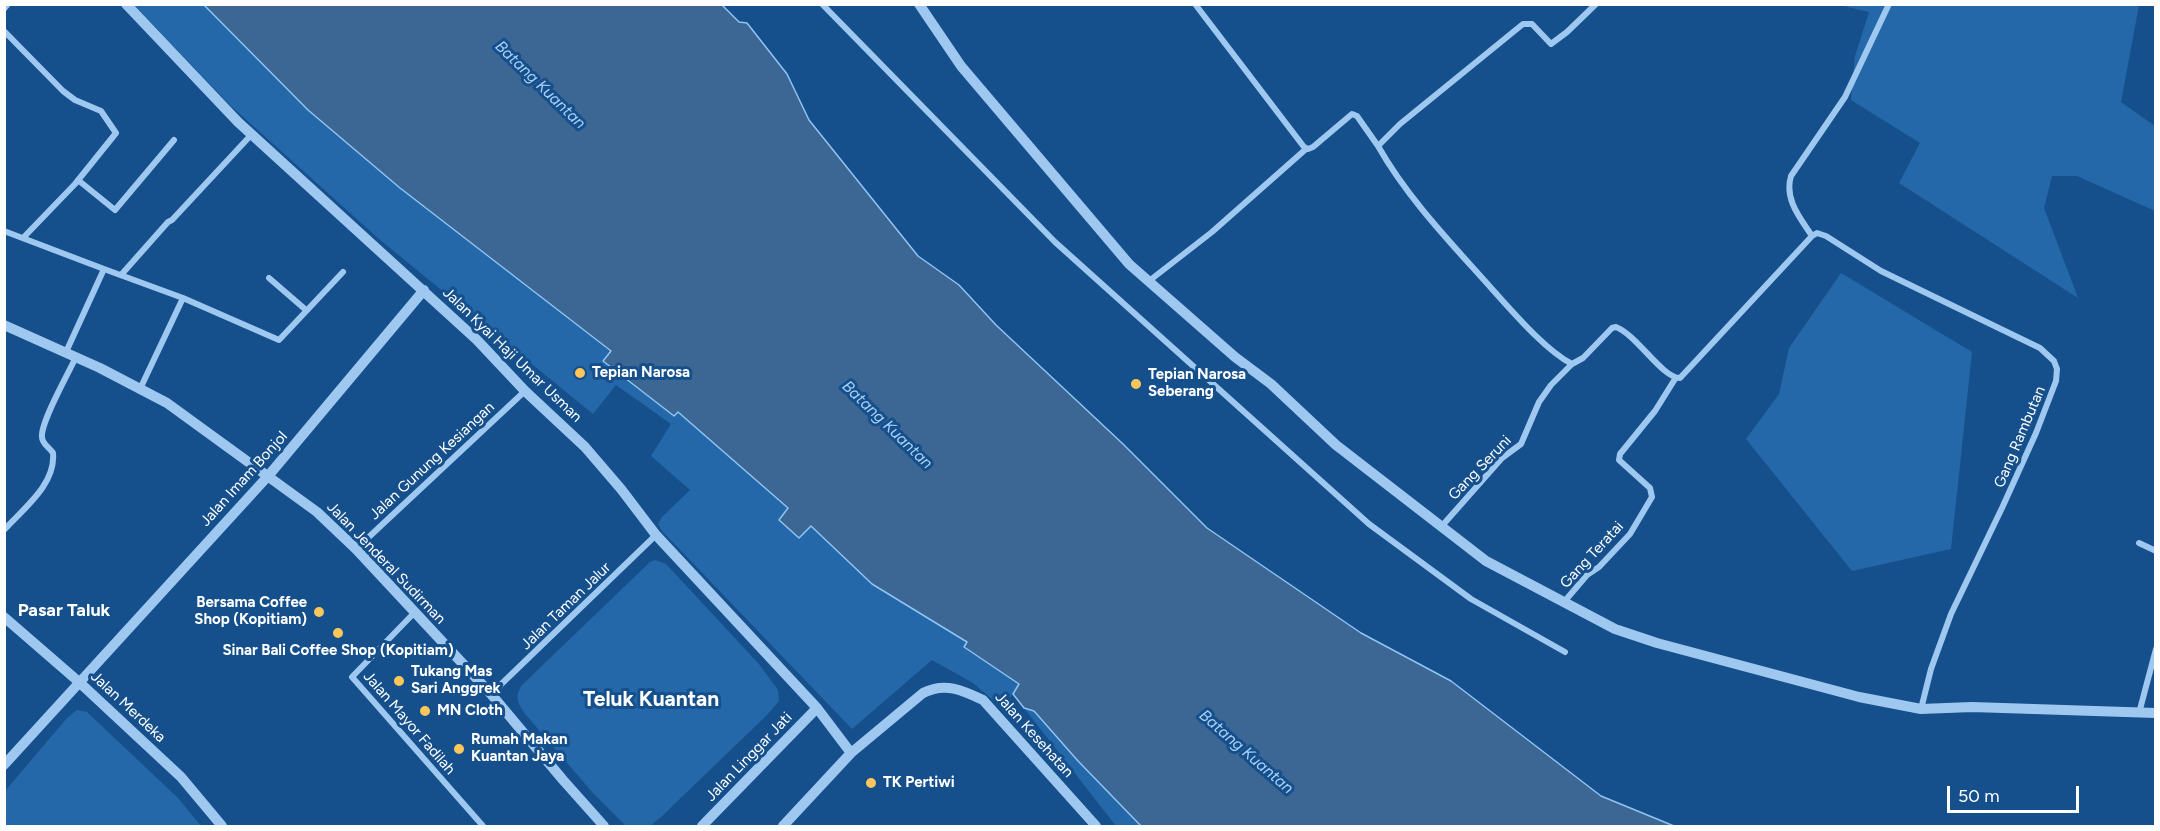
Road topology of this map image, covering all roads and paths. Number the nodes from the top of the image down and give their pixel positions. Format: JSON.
{"nodes":[{"id":1,"x":8,"y":4,"type":"edge"},
{"id":2,"x":126,"y":4,"type":"edge"},
{"id":3,"x":822,"y":4,"type":"edge"},
{"id":4,"x":919,"y":4,"type":"edge"},
{"id":5,"x":1195,"y":4,"type":"edge"},
{"id":6,"x":1596,"y":4,"type":"edge"},
{"id":7,"x":1889,"y":4,"type":"edge"},
{"id":8,"x":4,"y":9,"type":"edge"},
{"id":9,"x":4,"y":31,"type":"edge"},
{"id":10,"x":252,"y":134,"type":"junction"},
{"id":11,"x":174,"y":140,"type":"dead end"},
{"id":12,"x":1378,"y":146,"type":"junction"},
{"id":13,"x":1306,"y":149,"type":"junction"},
{"id":14,"x":78,"y":180,"type":"junction"},
{"id":15,"x":4,"y":231,"type":"edge"},
{"id":16,"x":1812,"y":236,"type":"junction"},
{"id":17,"x":23,"y":238,"type":"junction"},
{"id":18,"x":104,"y":269,"type":"junction"},
{"id":19,"x":343,"y":272,"type":"dead end"},
{"id":20,"x":121,"y":275,"type":"junction"},
{"id":21,"x":269,"y":278,"type":"dead end"},
{"id":22,"x":1149,"y":281,"type":"junction"},
{"id":23,"x":424,"y":290,"type":"junction"},
{"id":24,"x":183,"y":298,"type":"junction"},
{"id":25,"x":306,"y":310,"type":"junction"},
{"id":26,"x":4,"y":325,"type":"edge"},
{"id":27,"x":71,"y":354,"type":"junction"},
{"id":28,"x":1572,"y":364,"type":"junction"},
{"id":29,"x":1675,"y":379,"type":"junction"},
{"id":30,"x":140,"y":389,"type":"junction"},
{"id":31,"x":525,"y":391,"type":"junction"},
{"id":32,"x":269,"y":475,"type":"junction"},
{"id":33,"x":1441,"y":527,"type":"junction"},
{"id":34,"x":4,"y":530,"type":"edge"},
{"id":35,"x":656,"y":536,"type":"junction"},
{"id":36,"x":2139,"y":543,"type":"dead end"},
{"id":37,"x":356,"y":549,"type":"junction"},
{"id":38,"x":2156,"y":550,"type":"edge"},
{"id":39,"x":1564,"y":602,"type":"junction"},
{"id":40,"x":414,"y":614,"type":"junction"},
{"id":41,"x":4,"y":617,"type":"edge"},
{"id":42,"x":2156,"y":649,"type":"edge"},
{"id":43,"x":1565,"y":652,"type":"dead end"},
{"id":44,"x":79,"y":682,"type":"junction"},
{"id":45,"x":491,"y":694,"type":"junction"},
{"id":46,"x":817,"y":708,"type":"junction"},
{"id":47,"x":1921,"y":709,"type":"junction"},
{"id":48,"x":2139,"y":713,"type":"junction"},
{"id":49,"x":2156,"y":713,"type":"edge"},
{"id":50,"x":851,"y":753,"type":"junction"},
{"id":51,"x":4,"y":765,"type":"edge"},
{"id":52,"x":222,"y":826,"type":"edge"},
{"id":53,"x":483,"y":826,"type":"edge"},
{"id":54,"x":604,"y":826,"type":"edge"},
{"id":55,"x":702,"y":826,"type":"edge"},
{"id":56,"x":783,"y":826,"type":"edge"},
{"id":57,"x":1096,"y":826,"type":"edge"}],
"edges":[{"from":1,"to":8,"type":"street"},
{"from":2,"to":10,"type":"street","name":"Jalan Kyai Haji Umar Usman"},
{"from":3,"to":43,"type":"street"},
{"from":4,"to":22,"type":"street"},
{"from":5,"to":13,"type":"street"},
{"from":6,"to":12,"type":"street"},
{"from":7,"to":16,"type":"street"},
{"from":9,"to":14,"type":"street"},
{"from":10,"to":20,"type":"street"},
{"from":10,"to":23,"type":"street","name":"Jalan Kyai Haji Umar Usman"},
{"from":11,"to":14,"type":"street"},
{"from":12,"to":13,"type":"street"},
{"from":12,"to":28,"type":"street"},
{"from":13,"to":22,"type":"street"},
{"from":14,"to":17,"type":"street"},
{"from":15,"to":17,"type":"street"},
{"from":16,"to":29,"type":"street"},
{"from":16,"to":47,"type":"street","name":"Gang Rambutan"},
{"from":17,"to":18,"type":"street"},
{"from":18,"to":20,"type":"street"},
{"from":18,"to":27,"type":"street"},
{"from":19,"to":25,"type":"street"},
{"from":20,"to":24,"type":"street"},
{"from":21,"to":25,"type":"street"},
{"from":22,"to":33,"type":"street"},
{"from":23,"to":31,"type":"street","name":"Jalan Kyai Haji Umar Usman"},
{"from":23,"to":32,"type":"street","name":"Jalan Imam Bonjol"},
{"from":24,"to":25,"type":"street"},
{"from":24,"to":30,"type":"street"},
{"from":26,"to":27,"type":"street","name":"Jalan Jenderal Sudirman"},
{"from":27,"to":30,"type":"street","name":"Jalan Jenderal Sudirman"},
{"from":27,"to":34,"type":"street"},
{"from":28,"to":29,"type":"street","name":"Gang Seruni"},
{"from":28,"to":33,"type":"street","name":"Gang Seruni"},
{"from":29,"to":39,"type":"street","name":"Gang Teratai"},
{"from":30,"to":32,"type":"street","name":"Jalan Jenderal Sudirman"},
{"from":31,"to":35,"type":"street","name":"Jalan Kyai Haji Umar Usman"},
{"from":31,"to":37,"type":"street","name":"Jalan Gunung Kesiangan"},
{"from":32,"to":37,"type":"street","name":"Jalan Jenderal Sudirman"},
{"from":32,"to":44,"type":"street","name":"Jalan Imam Bonjol"},
{"from":33,"to":39,"type":"street"},
{"from":35,"to":45,"type":"street","name":"Jalan Taman Jalur"},
{"from":35,"to":46,"type":"street","name":"Jalan Kyai Haji Umar Usman"},
{"from":36,"to":38,"type":"street"},
{"from":37,"to":40,"type":"street","name":"Jalan Jenderal Sudirman"},
{"from":39,"to":47,"type":"street"},
{"from":40,"to":45,"type":"street","name":"Jalan Jenderal Sudirman"},
{"from":40,"to":53,"type":"street","name":"Jalan Mayor Fadilah"},
{"from":41,"to":44,"type":"street","name":"Jalan Merdeka"},
{"from":42,"to":48,"type":"street"},
{"from":44,"to":51,"type":"street","name":"Jalan Imam Bonjol"},
{"from":44,"to":52,"type":"street","name":"Jalan Merdeka"},
{"from":45,"to":54,"type":"street","name":"Jalan Jenderal Sudirman"},
{"from":46,"to":50,"type":"street","name":"Jalan Kyai Haji Umar Usman"},
{"from":46,"to":55,"type":"street","name":"Jalan Linggar Jati"},
{"from":47,"to":48,"type":"street"},
{"from":48,"to":49,"type":"street"},
{"from":50,"to":56,"type":"street"},
{"from":50,"to":57,"type":"street","name":"Jalan Kesehatan"}]}
